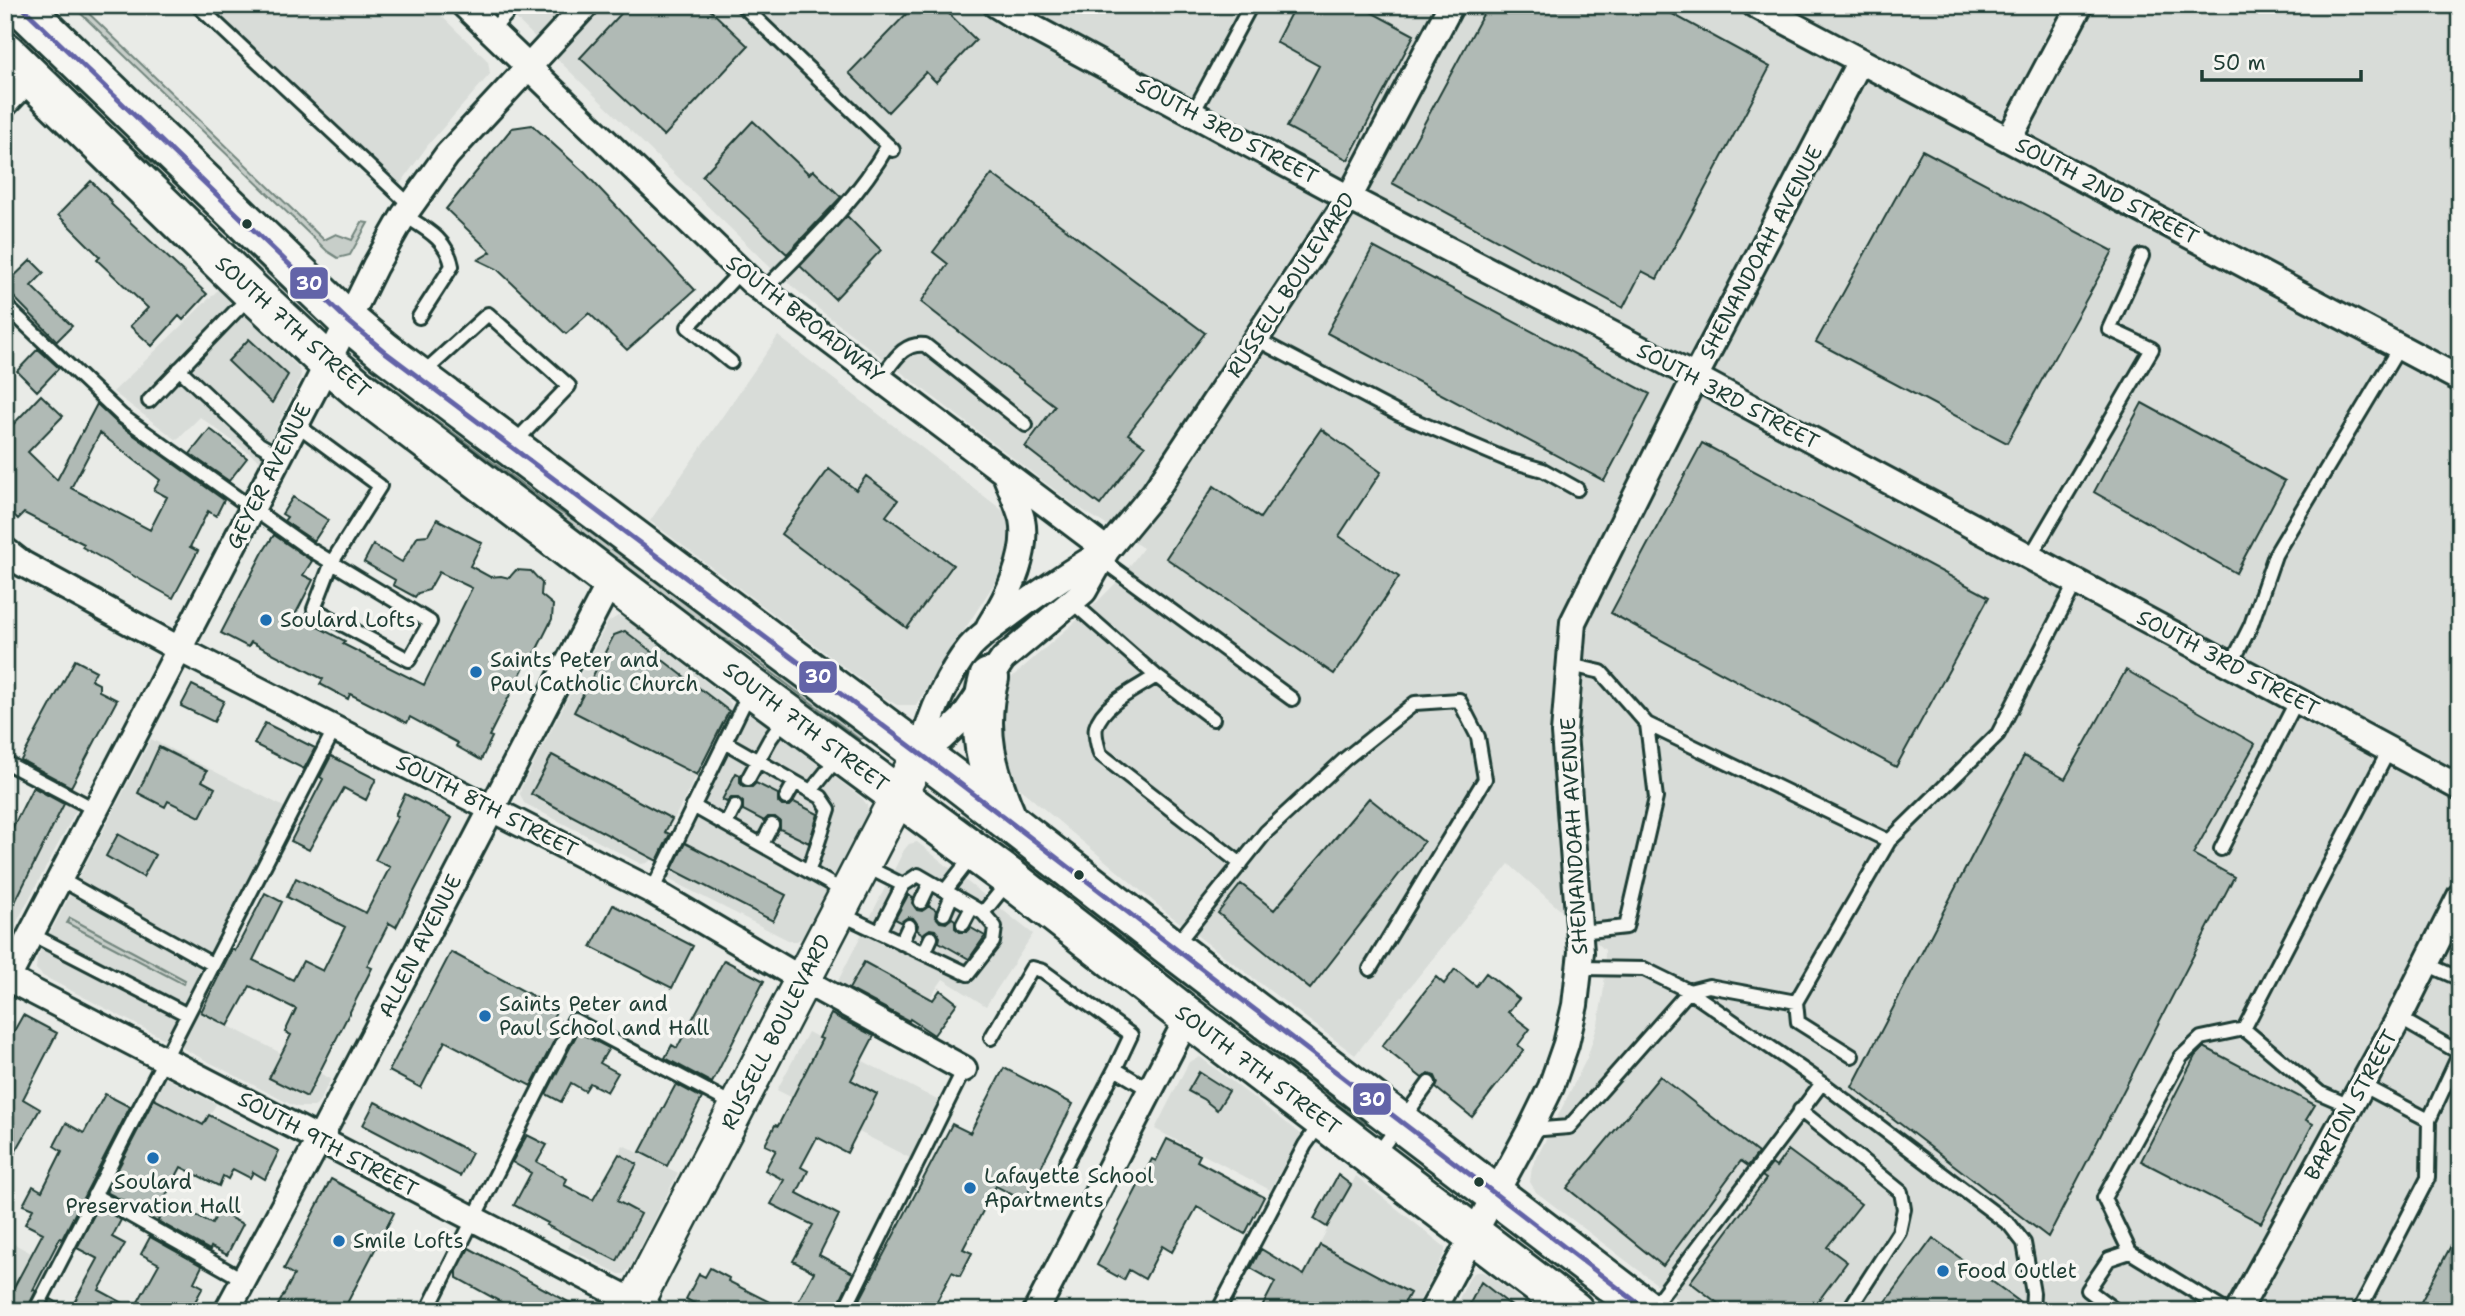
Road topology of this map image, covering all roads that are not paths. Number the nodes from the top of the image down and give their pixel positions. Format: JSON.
{"nodes":[{"id":1,"x":20,"y":5,"type":"edge"},
{"id":2,"x":197,"y":5,"type":"edge"},
{"id":3,"x":464,"y":5,"type":"edge"},
{"id":4,"x":515,"y":5,"type":"edge"},
{"id":5,"x":586,"y":5,"type":"edge"},
{"id":6,"x":742,"y":5,"type":"edge"},
{"id":7,"x":996,"y":5,"type":"edge"},
{"id":8,"x":1251,"y":5,"type":"edge"},
{"id":9,"x":1451,"y":5,"type":"edge"},
{"id":10,"x":1755,"y":5,"type":"edge"},
{"id":11,"x":2080,"y":5,"type":"edge"},
{"id":12,"x":491,"y":31,"type":"junction"},
{"id":13,"x":1860,"y":61,"type":"junction"},
{"id":14,"x":528,"y":66,"type":"junction"},
{"id":15,"x":14,"y":78,"type":"edge"},
{"id":16,"x":1193,"y":113,"type":"junction"},
{"id":17,"x":2009,"y":139,"type":"junction"},
{"id":18,"x":1349,"y":198,"type":"junction"},
{"id":19,"x":407,"y":210,"type":"junction"},
{"id":20,"x":2142,"y":256,"type":"dead end"},
{"id":21,"x":741,"y":271,"type":"junction"},
{"id":22,"x":763,"y":291,"type":"junction"},
{"id":23,"x":253,"y":292,"type":"junction"},
{"id":24,"x":5,"y":305,"type":"edge"},
{"id":25,"x":419,"y":317,"type":"dead end"},
{"id":26,"x":348,"y":321,"type":"junction"},
{"id":27,"x":1256,"y":339,"type":"junction"},
{"id":28,"x":2400,"y":346,"type":"junction"},
{"id":29,"x":731,"y":362,"type":"dead end"},
{"id":30,"x":328,"y":363,"type":"junction"},
{"id":31,"x":179,"y":369,"type":"junction"},
{"id":32,"x":1695,"y":377,"type":"junction"},
{"id":33,"x":418,"y":378,"type":"junction"},
{"id":34,"x":880,"y":379,"type":"junction"},
{"id":35,"x":2460,"y":379,"type":"edge"},
{"id":36,"x":149,"y":401,"type":"dead end"},
{"id":37,"x":296,"y":424,"type":"junction"},
{"id":38,"x":1026,"y":425,"type":"dead end"},
{"id":39,"x":510,"y":447,"type":"junction"},
{"id":40,"x":280,"y":456,"type":"junction"},
{"id":41,"x":1004,"y":473,"type":"junction"},
{"id":42,"x":1577,"y":489,"type":"dead end"},
{"id":43,"x":253,"y":508,"type":"junction"},
{"id":44,"x":5,"y":550,"type":"edge"},
{"id":45,"x":1105,"y":555,"type":"junction"},
{"id":46,"x":2030,"y":557,"type":"junction"},
{"id":47,"x":332,"y":562,"type":"junction"},
{"id":48,"x":611,"y":580,"type":"junction"},
{"id":49,"x":2076,"y":582,"type":"junction"},
{"id":50,"x":1072,"y":602,"type":"junction"},
{"id":51,"x":984,"y":634,"type":"junction"},
{"id":52,"x":179,"y":649,"type":"junction"},
{"id":53,"x":1570,"y":665,"type":"junction"},
{"id":54,"x":2231,"y":665,"type":"junction"},
{"id":55,"x":1156,"y":676,"type":"junction"},
{"id":56,"x":989,"y":677,"type":"junction"},
{"id":57,"x":751,"y":687,"type":"junction"},
{"id":58,"x":1292,"y":699,"type":"dead end"},
{"id":59,"x":2297,"y":701,"type":"junction"},
{"id":60,"x":788,"y":714,"type":"junction"},
{"id":61,"x":1213,"y":719,"type":"dead end"},
{"id":62,"x":1647,"y":724,"type":"junction"},
{"id":63,"x":335,"y":728,"type":"junction"},
{"id":64,"x":725,"y":742,"type":"junction"},
{"id":65,"x":2389,"y":750,"type":"junction"},
{"id":66,"x":842,"y":754,"type":"junction"},
{"id":67,"x":920,"y":754,"type":"junction"},
{"id":68,"x":757,"y":761,"type":"junction"},
{"id":69,"x":5,"y":762,"type":"edge"},
{"id":70,"x":748,"y":779,"type":"dead end"},
{"id":71,"x":795,"y":782,"type":"junction"},
{"id":72,"x":2460,"y":788,"type":"edge"},
{"id":73,"x":811,"y":791,"type":"junction"},
{"id":74,"x":898,"y":796,"type":"junction"},
{"id":75,"x":786,"y":798,"type":"dead end"},
{"id":76,"x":693,"y":806,"type":"junction"},
{"id":77,"x":735,"y":806,"type":"dead end"},
{"id":78,"x":491,"y":808,"type":"junction"},
{"id":79,"x":96,"y":810,"type":"junction"},
{"id":80,"x":1008,"y":821,"type":"junction"},
{"id":81,"x":726,"y":824,"type":"junction"},
{"id":82,"x":772,"y":825,"type":"dead end"},
{"id":83,"x":1889,"y":841,"type":"junction"},
{"id":84,"x":762,"y":844,"type":"junction"},
{"id":85,"x":2221,"y":849,"type":"dead end"},
{"id":86,"x":975,"y":852,"type":"junction"},
{"id":87,"x":1241,"y":864,"type":"junction"},
{"id":88,"x":809,"y":870,"type":"junction"},
{"id":89,"x":60,"y":879,"type":"junction"},
{"id":90,"x":1011,"y":879,"type":"junction"},
{"id":91,"x":930,"y":883,"type":"junction"},
{"id":92,"x":903,"y":885,"type":"junction"},
{"id":93,"x":652,"y":891,"type":"junction"},
{"id":94,"x":849,"y":891,"type":"junction"},
{"id":95,"x":948,"y":893,"type":"junction"},
{"id":96,"x":2460,"y":896,"type":"edge"},
{"id":97,"x":921,"y":902,"type":"dead end"},
{"id":98,"x":978,"y":910,"type":"junction"},
{"id":99,"x":944,"y":914,"type":"dead end"},
{"id":100,"x":964,"y":925,"type":"dead end"},
{"id":101,"x":909,"y":926,"type":"dead end"},
{"id":102,"x":879,"y":932,"type":"junction"},
{"id":103,"x":1580,"y":932,"type":"junction"},
{"id":104,"x":31,"y":934,"type":"junction"},
{"id":105,"x":931,"y":938,"type":"dead end"},
{"id":106,"x":901,"y":943,"type":"junction"},
{"id":107,"x":1173,"y":948,"type":"junction"},
{"id":108,"x":951,"y":949,"type":"dead end"},
{"id":109,"x":924,"y":953,"type":"junction"},
{"id":110,"x":945,"y":963,"type":"junction"},
{"id":111,"x":212,"y":964,"type":"junction"},
{"id":112,"x":2426,"y":964,"type":"junction"},
{"id":113,"x":1581,"y":968,"type":"junction"},
{"id":114,"x":1370,"y":969,"type":"dead end"},
{"id":115,"x":803,"y":979,"type":"junction"},
{"id":116,"x":2460,"y":979,"type":"edge"},
{"id":117,"x":6,"y":980,"type":"edge"},
{"id":118,"x":1689,"y":991,"type":"junction"},
{"id":119,"x":1796,"y":1002,"type":"junction"},
{"id":120,"x":186,"y":1014,"type":"junction"},
{"id":121,"x":1188,"y":1017,"type":"junction"},
{"id":122,"x":2399,"y":1018,"type":"junction"},
{"id":123,"x":2244,"y":1029,"type":"junction"},
{"id":124,"x":991,"y":1038,"type":"dead end"},
{"id":125,"x":2460,"y":1053,"type":"edge"},
{"id":126,"x":1852,"y":1056,"type":"dead end"},
{"id":127,"x":164,"y":1058,"type":"junction"},
{"id":128,"x":964,"y":1069,"type":"joint"},
{"id":129,"x":1115,"y":1069,"type":"junction"},
{"id":130,"x":1429,"y":1083,"type":"dead end"},
{"id":131,"x":1822,"y":1083,"type":"junction"},
{"id":132,"x":1150,"y":1090,"type":"junction"},
{"id":133,"x":2356,"y":1096,"type":"junction"},
{"id":134,"x":737,"y":1107,"type":"junction"},
{"id":135,"x":1800,"y":1110,"type":"junction"},
{"id":136,"x":1323,"y":1119,"type":"junction"},
{"id":137,"x":2429,"y":1120,"type":"junction"},
{"id":138,"x":1400,"y":1122,"type":"junction"},
{"id":139,"x":1530,"y":1130,"type":"junction"},
{"id":140,"x":319,"y":1140,"type":"junction"},
{"id":141,"x":1374,"y":1158,"type":"junction"},
{"id":142,"x":1066,"y":1163,"type":"dead end"},
{"id":143,"x":1493,"y":1194,"type":"junction"},
{"id":144,"x":94,"y":1195,"type":"junction"},
{"id":145,"x":474,"y":1220,"type":"junction"},
{"id":146,"x":1472,"y":1234,"type":"junction"},
{"id":147,"x":2130,"y":1252,"type":"junction"},
{"id":148,"x":244,"y":1280,"type":"junction"},
{"id":149,"x":639,"y":1308,"type":"edge"},
{"id":150,"x":35,"y":1311,"type":"edge"},
{"id":151,"x":227,"y":1311,"type":"edge"},
{"id":152,"x":426,"y":1311,"type":"edge"},
{"id":153,"x":844,"y":1311,"type":"edge"},
{"id":154,"x":1036,"y":1311,"type":"edge"},
{"id":155,"x":1218,"y":1311,"type":"edge"},
{"id":156,"x":1432,"y":1311,"type":"edge"},
{"id":157,"x":1574,"y":1311,"type":"edge"},
{"id":158,"x":1649,"y":1311,"type":"edge"},
{"id":159,"x":1848,"y":1311,"type":"edge"},
{"id":160,"x":2032,"y":1311,"type":"edge"},
{"id":161,"x":2116,"y":1311,"type":"edge"},
{"id":162,"x":2226,"y":1311,"type":"edge"},
{"id":163,"x":2238,"y":1311,"type":"edge"},
{"id":164,"x":2359,"y":1311,"type":"edge"}],
"edges":[{"from":1,"to":26,"type":"main road","name":"SOUTH 7TH STREET"},
{"from":2,"to":19,"type":"lane"},
{"from":3,"to":12,"type":"street","name":"SOUTH BROADWAY"},
{"from":4,"to":12,"type":"lane"},
{"from":5,"to":14,"type":"street","name":"GEYER AVENUE"},
{"from":6,"to":22,"type":"lane"},
{"from":7,"to":16,"type":"street","name":"SOUTH 3RD STREET"},
{"from":8,"to":16,"type":"lane"},
{"from":9,"to":18,"type":"street","name":"RUSSELL BOULEVARD"},
{"from":10,"to":13,"type":"street","name":"SOUTH 2ND STREET"},
{"from":11,"to":17,"type":"street"},
{"from":12,"to":14,"type":"street","name":"SOUTH BROADWAY"},
{"from":13,"to":17,"type":"street","name":"SOUTH 2ND STREET"},
{"from":13,"to":32,"type":"street","name":"SHENANDOAH AVENUE"},
{"from":14,"to":19,"type":"street","name":"GEYER AVENUE"},
{"from":14,"to":21,"type":"street","name":"SOUTH BROADWAY"},
{"from":15,"to":23,"type":"main road","name":"SOUTH 7TH STREET"},
{"from":16,"to":18,"type":"street","name":"SOUTH 3RD STREET"},
{"from":17,"to":28,"type":"street","name":"SOUTH 2ND STREET"},
{"from":18,"to":27,"type":"street","name":"RUSSELL BOULEVARD"},
{"from":18,"to":32,"type":"street","name":"SOUTH 3RD STREET"},
{"from":19,"to":25,"type":"lane"},
{"from":19,"to":26,"type":"street","name":"GEYER AVENUE"},
{"from":20,"to":46,"type":"lane"},
{"from":21,"to":22,"type":"street","name":"SOUTH BROADWAY"},
{"from":21,"to":29,"type":"lane"},
{"from":22,"to":34,"type":"street","name":"SOUTH BROADWAY"},
{"from":23,"to":30,"type":"main road","name":"SOUTH 7TH STREET"},
{"from":23,"to":31,"type":"lane"},
{"from":24,"to":43,"type":"lane"},
{"from":26,"to":30,"type":"street","name":"GEYER AVENUE"},
{"from":26,"to":33,"type":"main road","name":"SOUTH 7TH STREET"},
{"from":27,"to":42,"type":"lane"},
{"from":27,"to":45,"type":"street","name":"RUSSELL BOULEVARD"},
{"from":28,"to":35,"type":"street","name":"SOUTH 2ND STREET"},
{"from":28,"to":54,"type":"lane"},
{"from":30,"to":37,"type":"street","name":"GEYER AVENUE"},
{"from":30,"to":48,"type":"main road","name":"SOUTH 7TH STREET"},
{"from":31,"to":36,"type":"lane"},
{"from":31,"to":40,"type":"lane"},
{"from":32,"to":46,"type":"street","name":"SOUTH 3RD STREET"},
{"from":32,"to":53,"type":"street","name":"SHENANDOAH AVENUE"},
{"from":33,"to":39,"type":"main road","name":"SOUTH 7TH STREET"},
{"from":33,"to":39,"type":"lane"},
{"from":34,"to":38,"type":"lane"},
{"from":34,"to":41,"type":"street","name":"SOUTH BROADWAY"},
{"from":37,"to":40,"type":"street","name":"GEYER AVENUE"},
{"from":37,"to":47,"type":"lane"},
{"from":39,"to":67,"type":"main road","name":"SOUTH 7TH STREET"},
{"from":40,"to":43,"type":"street","name":"GEYER AVENUE"},
{"from":41,"to":45,"type":"street","name":"SOUTH BROADWAY"},
{"from":41,"to":51,"type":"street"},
{"from":43,"to":47,"type":"lane"},
{"from":43,"to":52,"type":"street","name":"GEYER AVENUE"},
{"from":44,"to":52,"type":"street","name":"SOUTH 8TH STREET"},
{"from":45,"to":50,"type":"street","name":"RUSSELL BOULEVARD"},
{"from":45,"to":51,"type":"street","name":"RUSSELL BOULEVARD"},
{"from":45,"to":58,"type":"lane"},
{"from":46,"to":49,"type":"street","name":"SOUTH 3RD STREET"},
{"from":47,"to":47,"type":"lane"},
{"from":48,"to":57,"type":"main road","name":"SOUTH 7TH STREET"},
{"from":48,"to":78,"type":"street","name":"ALLEN AVENUE"},
{"from":49,"to":54,"type":"street","name":"SOUTH 3RD STREET"},
{"from":49,"to":83,"type":"lane"},
{"from":50,"to":55,"type":"lane"},
{"from":50,"to":56,"type":"street","name":"RUSSELL BOULEVARD"},
{"from":51,"to":67,"type":"street","name":"RUSSELL BOULEVARD"},
{"from":52,"to":63,"type":"street","name":"SOUTH 8TH STREET"},
{"from":52,"to":79,"type":"street","name":"GEYER AVENUE"},
{"from":53,"to":62,"type":"lane"},
{"from":53,"to":103,"type":"street","name":"SHENANDOAH AVENUE"},
{"from":54,"to":59,"type":"street","name":"SOUTH 3RD STREET"},
{"from":55,"to":61,"type":"lane"},
{"from":55,"to":87,"type":"lane"},
{"from":56,"to":67,"type":"street","name":"RUSSELL BOULEVARD"},
{"from":56,"to":80,"type":"main road"},
{"from":57,"to":60,"type":"main road","name":"SOUTH 7TH STREET"},
{"from":57,"to":64,"type":"lane"},
{"from":59,"to":65,"type":"street","name":"SOUTH 3RD STREET"},
{"from":59,"to":85,"type":"lane"},
{"from":60,"to":66,"type":"main road","name":"SOUTH 7TH STREET"},
{"from":60,"to":68,"type":"lane"},
{"from":62,"to":83,"type":"lane"},
{"from":62,"to":103,"type":"lane"},
{"from":63,"to":78,"type":"street","name":"SOUTH 8TH STREET"},
{"from":63,"to":111,"type":"lane"},
{"from":64,"to":68,"type":"lane"},
{"from":64,"to":76,"type":"lane"},
{"from":65,"to":72,"type":"street","name":"SOUTH 3RD STREET"},
{"from":65,"to":123,"type":"lane"},
{"from":66,"to":73,"type":"lane"},
{"from":66,"to":74,"type":"main road","name":"SOUTH 7TH STREET"},
{"from":67,"to":74,"type":"main road","name":"RUSSELL BOULEVARD"},
{"from":67,"to":80,"type":"main road","name":"SOUTH 7TH STREET"},
{"from":68,"to":70,"type":"lane"},
{"from":68,"to":71,"type":"lane"},
{"from":69,"to":79,"type":"lane"},
{"from":71,"to":73,"type":"lane"},
{"from":71,"to":75,"type":"lane"},
{"from":73,"to":88,"type":"lane"},
{"from":74,"to":86,"type":"main road","name":"SOUTH 7TH STREET"},
{"from":74,"to":94,"type":"main road","name":"RUSSELL BOULEVARD"},
{"from":76,"to":81,"type":"lane"},
{"from":76,"to":93,"type":"lane"},
{"from":77,"to":81,"type":"lane"},
{"from":78,"to":93,"type":"street","name":"SOUTH 8TH STREET"},
{"from":78,"to":140,"type":"street","name":"ALLEN AVENUE"},
{"from":79,"to":89,"type":"street","name":"GEYER AVENUE"},
{"from":80,"to":107,"type":"main road","name":"SOUTH 7TH STREET"},
{"from":81,"to":84,"type":"lane"},
{"from":82,"to":84,"type":"lane"},
{"from":83,"to":119,"type":"lane"},
{"from":84,"to":88,"type":"lane"},
{"from":86,"to":90,"type":"main road","name":"SOUTH 7TH STREET"},
{"from":86,"to":95,"type":"lane"},
{"from":87,"to":107,"type":"lane"},
{"from":87,"to":114,"type":"lane"},
{"from":88,"to":94,"type":"lane"},
{"from":89,"to":104,"type":"street","name":"GEYER AVENUE"},
{"from":89,"to":111,"type":"lane"},
{"from":90,"to":98,"type":"lane"},
{"from":90,"to":121,"type":"main road","name":"SOUTH 7TH STREET"},
{"from":91,"to":92,"type":"lane"},
{"from":91,"to":95,"type":"lane"},
{"from":91,"to":97,"type":"lane"},
{"from":92,"to":94,"type":"lane"},
{"from":92,"to":102,"type":"lane"},
{"from":93,"to":115,"type":"street","name":"SOUTH 8TH STREET"},
{"from":94,"to":102,"type":"lane"},
{"from":94,"to":115,"type":"main road","name":"RUSSELL BOULEVARD"},
{"from":95,"to":98,"type":"lane"},
{"from":95,"to":99,"type":"lane"},
{"from":96,"to":112,"type":"street","name":"BARTON STREET"},
{"from":98,"to":100,"type":"lane"},
{"from":98,"to":110,"type":"lane"},
{"from":101,"to":106,"type":"lane"},
{"from":102,"to":106,"type":"lane"},
{"from":103,"to":113,"type":"street","name":"SHENANDOAH AVENUE"},
{"from":104,"to":117,"type":"street","name":"GEYER AVENUE"},
{"from":104,"to":120,"type":"lane"},
{"from":105,"to":109,"type":"lane"},
{"from":106,"to":109,"type":"lane"},
{"from":107,"to":138,"type":"main road","name":"SOUTH 7TH STREET"},
{"from":108,"to":110,"type":"lane"},
{"from":109,"to":110,"type":"lane"},
{"from":111,"to":120,"type":"lane"},
{"from":112,"to":116,"type":"lane"},
{"from":112,"to":122,"type":"street","name":"BARTON STREET"},
{"from":113,"to":118,"type":"lane"},
{"from":113,"to":139,"type":"street","name":"SHENANDOAH AVENUE"},
{"from":115,"to":128,"type":"street","name":"SOUTH 8TH STREET"},
{"from":115,"to":134,"type":"main road","name":"RUSSELL BOULEVARD"},
{"from":117,"to":127,"type":"street","name":"SOUTH 9TH STREET"},
{"from":118,"to":119,"type":"lane"},
{"from":118,"to":131,"type":"lane"},
{"from":118,"to":139,"type":"lane"},
{"from":119,"to":126,"type":"lane"},
{"from":120,"to":127,"type":"lane"},
{"from":121,"to":132,"type":"street"},
{"from":121,"to":136,"type":"main road","name":"SOUTH 7TH STREET"},
{"from":122,"to":125,"type":"lane"},
{"from":122,"to":133,"type":"street","name":"BARTON STREET"},
{"from":123,"to":133,"type":"lane"},
{"from":123,"to":147,"type":"lane"},
{"from":124,"to":129,"type":"lane"},
{"from":125,"to":137,"type":"lane"},
{"from":127,"to":140,"type":"street","name":"SOUTH 9TH STREET"},
{"from":127,"to":144,"type":"lane"},
{"from":128,"to":153,"type":"lane"},
{"from":129,"to":132,"type":"lane"},
{"from":129,"to":142,"type":"lane"},
{"from":130,"to":138,"type":"lane"},
{"from":131,"to":135,"type":"lane"},
{"from":131,"to":160,"type":"lane"},
{"from":132,"to":154,"type":"street"},
{"from":133,"to":137,"type":"lane"},
{"from":133,"to":163,"type":"street","name":"BARTON STREET"},
{"from":134,"to":145,"type":"lane"},
{"from":134,"to":149,"type":"main road","name":"RUSSELL BOULEVARD"},
{"from":135,"to":158,"type":"lane"},
{"from":135,"to":159,"type":"lane"},
{"from":136,"to":141,"type":"main road","name":"SOUTH 7TH STREET"},
{"from":136,"to":155,"type":"lane"},
{"from":137,"to":164,"type":"lane"},
{"from":138,"to":141,"type":"lane"},
{"from":138,"to":143,"type":"main road","name":"SOUTH 7TH STREET"},
{"from":139,"to":143,"type":"street","name":"SHENANDOAH AVENUE"},
{"from":140,"to":145,"type":"street","name":"SOUTH 9TH STREET"},
{"from":140,"to":148,"type":"street","name":"ALLEN AVENUE"},
{"from":141,"to":146,"type":"main road","name":"SOUTH 7TH STREET"},
{"from":143,"to":146,"type":"street","name":"SHENANDOAH AVENUE"},
{"from":143,"to":158,"type":"main road","name":"SOUTH 7TH STREET"},
{"from":144,"to":148,"type":"lane"},
{"from":144,"to":150,"type":"lane"},
{"from":145,"to":149,"type":"street","name":"SOUTH 9TH STREET"},
{"from":145,"to":152,"type":"lane"},
{"from":146,"to":156,"type":"street","name":"SHENANDOAH AVENUE"},
{"from":146,"to":157,"type":"main road","name":"SOUTH 7TH STREET"},
{"from":147,"to":161,"type":"lane"},
{"from":147,"to":162,"type":"lane"},
{"from":148,"to":151,"type":"street","name":"ALLEN AVENUE"}]}
